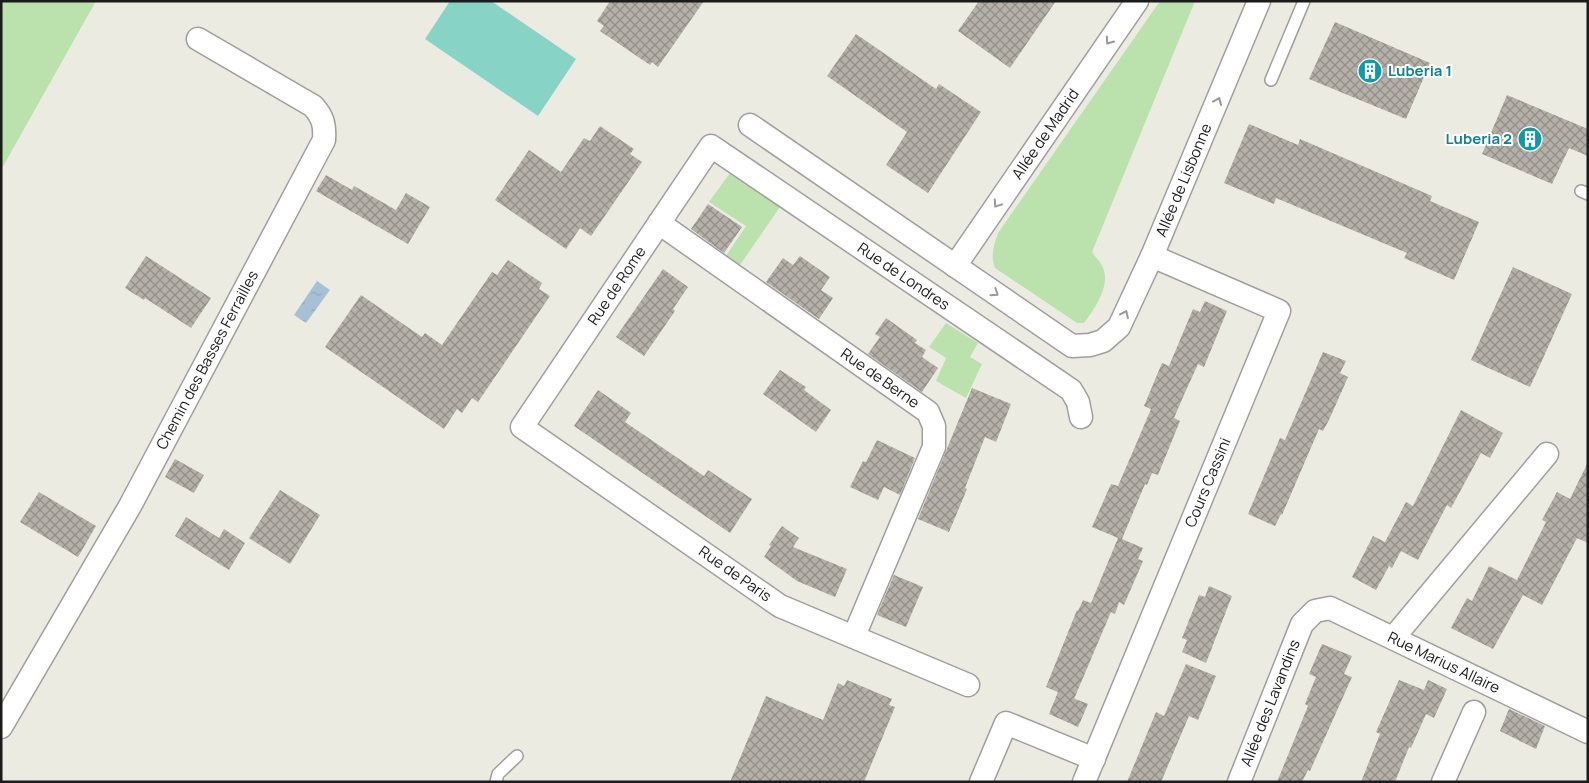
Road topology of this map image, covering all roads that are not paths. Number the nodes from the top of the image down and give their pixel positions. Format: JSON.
{"nodes":[{"id":1,"x":1137,"y":1,"type":"edge"},
{"id":2,"x":1259,"y":1,"type":"edge"},
{"id":3,"x":1304,"y":1,"type":"edge"},
{"id":4,"x":198,"y":39,"type":"dead end"},
{"id":5,"x":1271,"y":80,"type":"dead end"},
{"id":6,"x":750,"y":125,"type":"dead end"},
{"id":7,"x":711,"y":146,"type":"joint"},
{"id":8,"x":659,"y":223,"type":"junction"},
{"id":9,"x":1152,"y":256,"type":"junction"},
{"id":10,"x":955,"y":266,"type":"junction"},
{"id":11,"x":1081,"y":417,"type":"dead end"},
{"id":12,"x":522,"y":426,"type":"joint"},
{"id":13,"x":1546,"y":454,"type":"dead end"},
{"id":14,"x":1302,"y":624,"type":"joint"},
{"id":15,"x":854,"y":636,"type":"junction"},
{"id":16,"x":1394,"y":637,"type":"junction"},
{"id":17,"x":968,"y":685,"type":"dead end"},
{"id":18,"x":1474,"y":712,"type":"dead end"},
{"id":19,"x":1,"y":727,"type":"edge"},
{"id":20,"x":1588,"y":732,"type":"edge"},
{"id":21,"x":517,"y":756,"type":"dead end"},
{"id":22,"x":1094,"y":759,"type":"junction"},
{"id":23,"x":496,"y":782,"type":"edge"},
{"id":24,"x":981,"y":782,"type":"edge"},
{"id":25,"x":1084,"y":782,"type":"edge"},
{"id":26,"x":1239,"y":782,"type":"edge"},
{"id":27,"x":1443,"y":782,"type":"edge"}],
"edges":[{"from":1,"to":10,"type":"street","name":"Allée de Madrid","one_way":true},
{"from":9,"to":2,"type":"street","name":"Allée de Lisbonne","one_way":true},
{"from":3,"to":5,"type":"lane"},
{"from":4,"to":19,"type":"street","name":"Chemin des Basses Ferrailles"},
{"from":6,"to":10,"type":"street"},
{"from":7,"to":8,"type":"street","name":"Rue de Rome"},
{"from":7,"to":11,"type":"street","name":"Rue de Londres"},
{"from":8,"to":12,"type":"street","name":"Rue de Rome"},
{"from":8,"to":15,"type":"street","name":"Rue de Berne"},
{"from":10,"to":9,"type":"street","name":"Allée de Lisbonne","one_way":true},
{"from":9,"to":22,"type":"street","name":"Cours Cassini"},
{"from":12,"to":15,"type":"street","name":"Rue de Paris"},
{"from":13,"to":16,"type":"street"},
{"from":14,"to":16,"type":"street","name":"Rue Marius Allaire"},
{"from":14,"to":26,"type":"street","name":"Allée des Lavandins"},
{"from":15,"to":17,"type":"street","name":"Rue de Paris"},
{"from":16,"to":20,"type":"street","name":"Rue Marius Allaire"},
{"from":18,"to":27,"type":"street"},
{"from":21,"to":23,"type":"lane"},
{"from":22,"to":24,"type":"street"},
{"from":22,"to":25,"type":"street","name":"Cours Cassini"}]}
